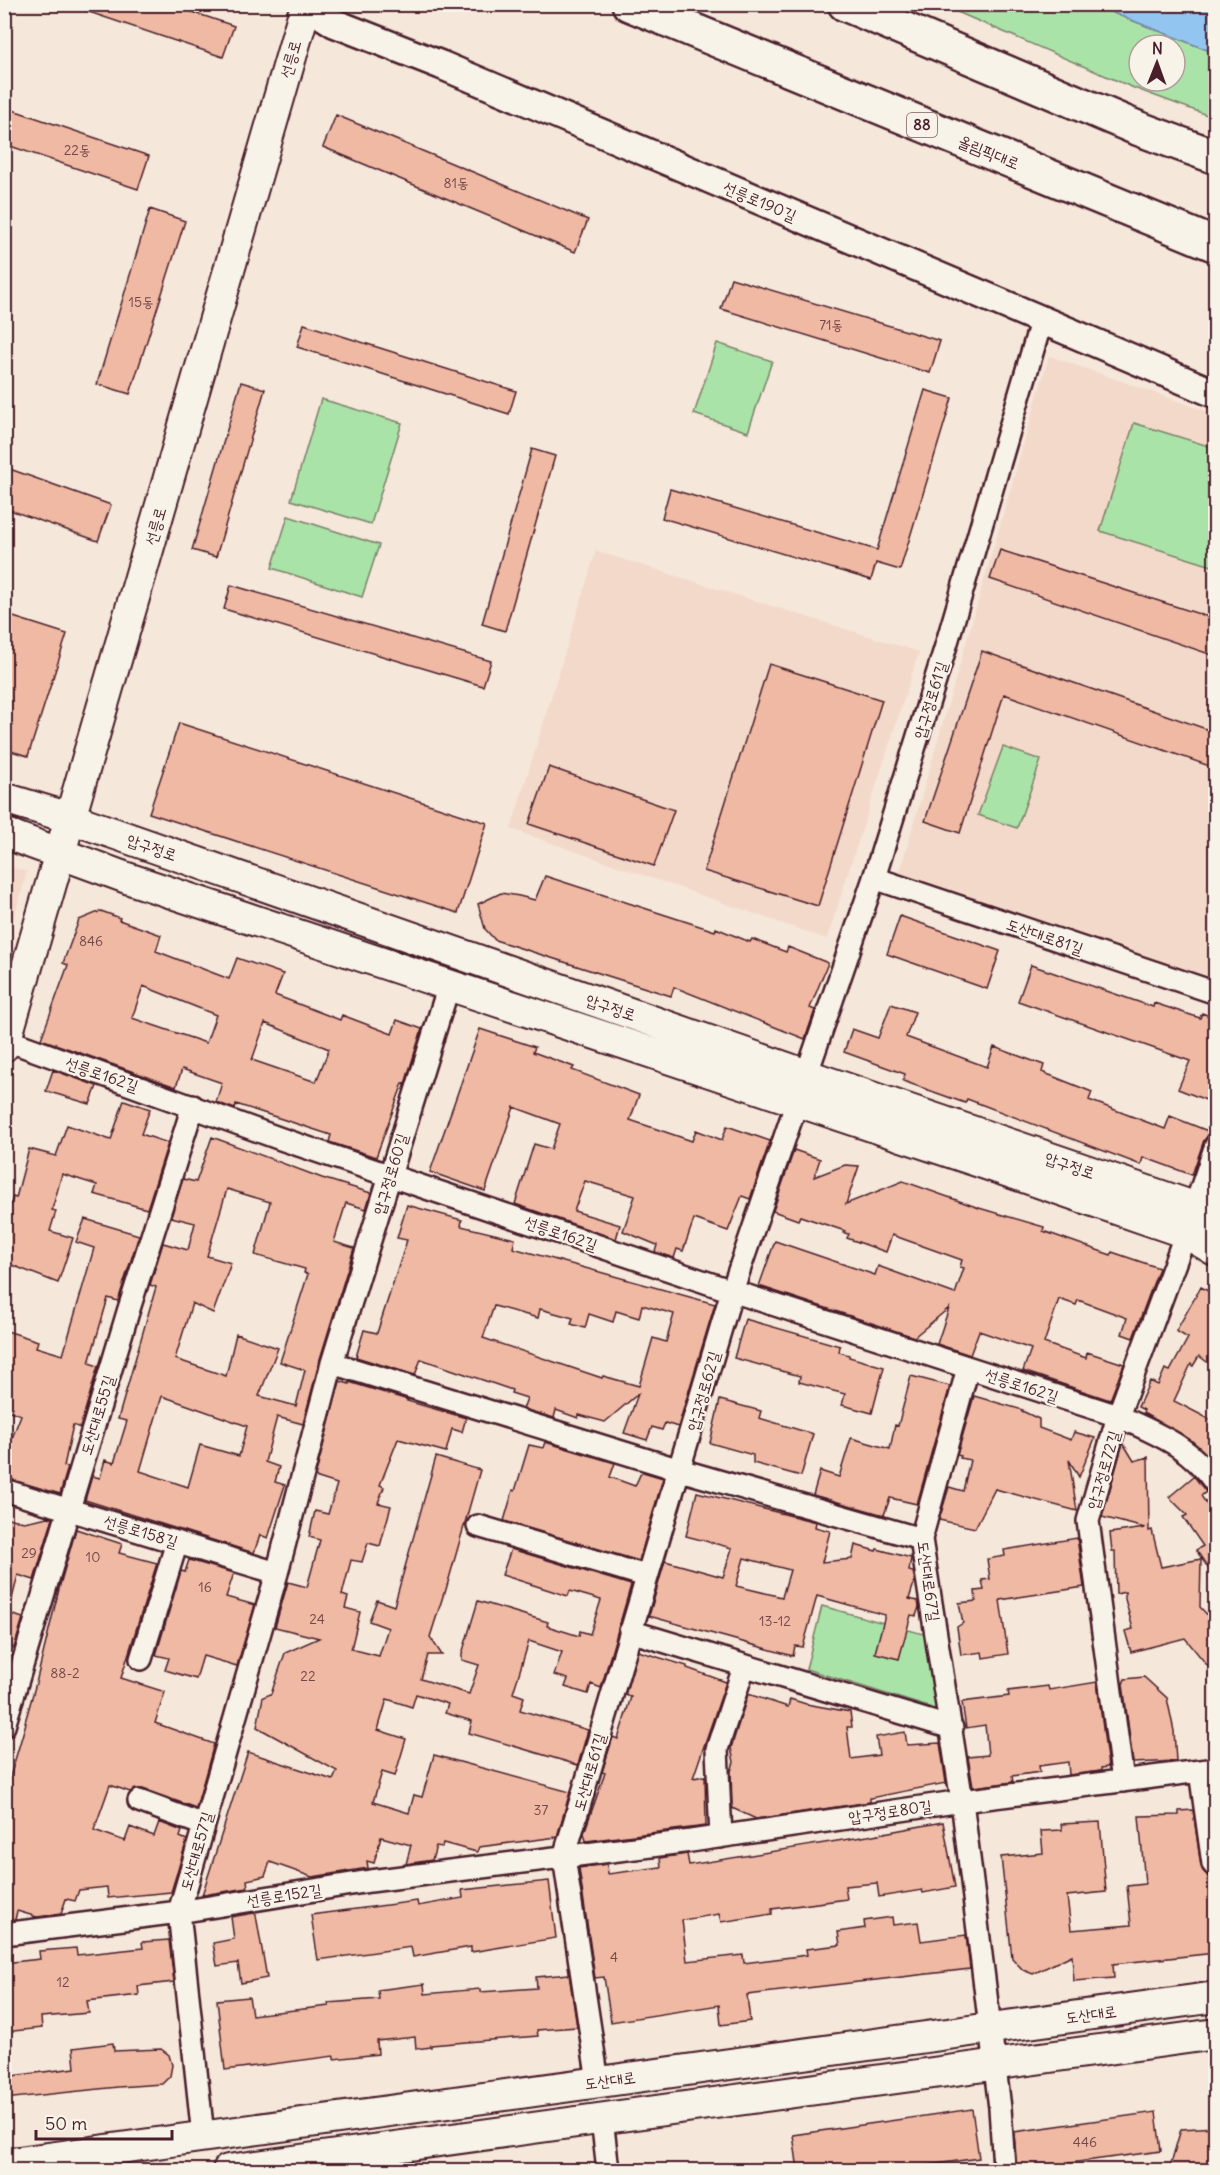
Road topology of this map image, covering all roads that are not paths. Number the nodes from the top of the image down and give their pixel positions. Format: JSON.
{"nodes":[{"id":1,"x":629,"y":4,"type":"edge"},
{"id":2,"x":845,"y":4,"type":"edge"},
{"id":3,"x":305,"y":5,"type":"edge"},
{"id":4,"x":1215,"y":157,"type":"edge"},
{"id":5,"x":1215,"y":245,"type":"edge"},
{"id":6,"x":1041,"y":322,"type":"junction"},
{"id":7,"x":1215,"y":394,"type":"edge"},
{"id":8,"x":4,"y":798,"type":"edge"},
{"id":9,"x":70,"y":818,"type":"junction"},
{"id":10,"x":4,"y":833,"type":"edge"},
{"id":11,"x":61,"y":852,"type":"junction"},
{"id":12,"x":874,"y":878,"type":"junction"},
{"id":13,"x":449,"y":985,"type":"junction"},
{"id":14,"x":1215,"y":993,"type":"edge"},
{"id":15,"x":5,"y":1043,"type":"edge"},
{"id":16,"x":802,"y":1088,"type":"junction"},
{"id":17,"x":193,"y":1106,"type":"junction"},
{"id":18,"x":1215,"y":1144,"type":"edge"},
{"id":19,"x":390,"y":1175,"type":"junction"},
{"id":20,"x":1198,"y":1220,"type":"edge"},
{"id":21,"x":1215,"y":1251,"type":"edge"},
{"id":22,"x":732,"y":1292,"type":"junction"},
{"id":23,"x":332,"y":1363,"type":"junction"},
{"id":24,"x":968,"y":1368,"type":"junction"},
{"id":25,"x":1118,"y":1416,"type":"junction"},
{"id":26,"x":680,"y":1470,"type":"junction"},
{"id":27,"x":1215,"y":1484,"type":"edge"},
{"id":28,"x":4,"y":1490,"type":"edge"},
{"id":29,"x":69,"y":1509,"type":"junction"},
{"id":30,"x":478,"y":1526,"type":"dead end"},
{"id":31,"x":921,"y":1539,"type":"junction"},
{"id":32,"x":177,"y":1542,"type":"junction"},
{"id":33,"x":277,"y":1573,"type":"junction"},
{"id":34,"x":646,"y":1576,"type":"junction"},
{"id":35,"x":630,"y":1631,"type":"junction"},
{"id":36,"x":141,"y":1659,"type":"dead end"},
{"id":37,"x":744,"y":1667,"type":"junction"},
{"id":38,"x":4,"y":1726,"type":"edge"},
{"id":39,"x":952,"y":1728,"type":"junction"},
{"id":40,"x":1208,"y":1770,"type":"edge"},
{"id":41,"x":1123,"y":1781,"type":"junction"},
{"id":42,"x":139,"y":1801,"type":"dead end"},
{"id":43,"x":962,"y":1801,"type":"junction"},
{"id":44,"x":204,"y":1825,"type":"junction"},
{"id":45,"x":721,"y":1837,"type":"junction"},
{"id":46,"x":564,"y":1857,"type":"junction"},
{"id":47,"x":1213,"y":1864,"type":"dead end"},
{"id":48,"x":179,"y":1912,"type":"junction"},
{"id":49,"x":4,"y":1934,"type":"edge"},
{"id":50,"x":1215,"y":1996,"type":"edge"},
{"id":51,"x":989,"y":2028,"type":"junction"},
{"id":52,"x":1215,"y":2034,"type":"edge"},
{"id":53,"x":994,"y":2065,"type":"junction"},
{"id":54,"x":598,"y":2082,"type":"junction"},
{"id":55,"x":602,"y":2119,"type":"junction"},
{"id":56,"x":203,"y":2136,"type":"junction"},
{"id":57,"x":4,"y":2164,"type":"edge"},
{"id":58,"x":228,"y":2170,"type":"edge"},
{"id":59,"x":608,"y":2170,"type":"edge"},
{"id":60,"x":1005,"y":2170,"type":"edge"}],
"edges":[{"from":1,"to":5,"type":"highway","name":"올림픽대로","number":"88"},
{"from":2,"to":4,"type":"highway"},
{"from":3,"to":6,"type":"street","name":"선릉로190길"},
{"from":3,"to":9,"type":"main road","name":"선릉로"},
{"from":6,"to":7,"type":"street","name":"선릉로190길"},
{"from":6,"to":12,"type":"street","name":"압구정로61길"},
{"from":8,"to":9,"type":"main road","name":"압구정로"},
{"from":9,"to":11,"type":"main road","name":"선릉로"},
{"from":9,"to":16,"type":"main road","name":"압구정로"},
{"from":10,"to":11,"type":"main road","name":"압구정로"},
{"from":11,"to":13,"type":"main road","name":"압구정로"},
{"from":11,"to":15,"type":"main road","name":"선릉로"},
{"from":12,"to":14,"type":"street","name":"도산대로81길"},
{"from":12,"to":16,"type":"street","name":"압구정로61길"},
{"from":13,"to":16,"type":"main road","name":"압구정로"},
{"from":13,"to":19,"type":"street","name":"압구정로60길"},
{"from":15,"to":17,"type":"street","name":"선릉로162길"},
{"from":16,"to":20,"type":"main road","name":"압구정로"},
{"from":16,"to":22,"type":"street","name":"압구정로62길"},
{"from":17,"to":19,"type":"street","name":"선릉로162길"},
{"from":17,"to":29,"type":"street","name":"도산대로55길"},
{"from":18,"to":20,"type":"street","name":"압구정로72길"},
{"from":19,"to":22,"type":"street","name":"선릉로162길"},
{"from":19,"to":23,"type":"street","name":"압구정로60길"},
{"from":20,"to":21,"type":"main road","name":"압구정로"},
{"from":20,"to":25,"type":"street","name":"압구정로72길"},
{"from":22,"to":24,"type":"street","name":"선릉로162길"},
{"from":22,"to":26,"type":"street","name":"압구정로62길"},
{"from":23,"to":26,"type":"street"},
{"from":23,"to":33,"type":"street","name":"압구정로60길"},
{"from":24,"to":25,"type":"street","name":"선릉로162길"},
{"from":24,"to":31,"type":"street","name":"도산대로67길"},
{"from":25,"to":27,"type":"street","name":"선릉로162길"},
{"from":25,"to":41,"type":"street","name":"압구정로72길"},
{"from":26,"to":31,"type":"street"},
{"from":26,"to":34,"type":"street","name":"도산대로61길"},
{"from":28,"to":29,"type":"street","name":"선릉로158길"},
{"from":29,"to":32,"type":"street","name":"선릉로158길"},
{"from":29,"to":38,"type":"street","name":"도산대로55길"},
{"from":30,"to":34,"type":"street"},
{"from":31,"to":39,"type":"street","name":"도산대로67길"},
{"from":32,"to":33,"type":"street","name":"선릉로158길"},
{"from":32,"to":36,"type":"street"},
{"from":33,"to":44,"type":"street","name":"도산대로57길"},
{"from":34,"to":35,"type":"street","name":"도산대로61길"},
{"from":35,"to":37,"type":"street"},
{"from":35,"to":46,"type":"street","name":"도산대로61길"},
{"from":37,"to":39,"type":"street"},
{"from":37,"to":45,"type":"street"},
{"from":39,"to":43,"type":"street","name":"도산대로67길"},
{"from":40,"to":41,"type":"street","name":"압구정로80길"},
{"from":40,"to":47,"type":"street"},
{"from":41,"to":43,"type":"street","name":"압구정로80길"},
{"from":42,"to":44,"type":"street"},
{"from":43,"to":45,"type":"street","name":"압구정로80길"},
{"from":43,"to":51,"type":"street","name":"도산대로67길"},
{"from":44,"to":48,"type":"street","name":"도산대로57길"},
{"from":45,"to":46,"type":"street","name":"압구정로80길"},
{"from":46,"to":48,"type":"street","name":"선릉로152길"},
{"from":46,"to":54,"type":"street","name":"도산대로61길"},
{"from":48,"to":49,"type":"street","name":"선릉로152길"},
{"from":48,"to":56,"type":"street","name":"도산대로57길"},
{"from":50,"to":51,"type":"main road","name":"도산대로"},
{"from":51,"to":53,"type":"street","name":"도산대로67길"},
{"from":51,"to":54,"type":"main road","name":"도산대로"},
{"from":52,"to":53,"type":"main road"},
{"from":53,"to":55,"type":"main road"},
{"from":53,"to":60,"type":"street","name":"도산대로67길"},
{"from":54,"to":56,"type":"main road","name":"도산대로"},
{"from":55,"to":58,"type":"main road"},
{"from":55,"to":59,"type":"street"},
{"from":56,"to":57,"type":"main road","name":"도산대로"}]}
